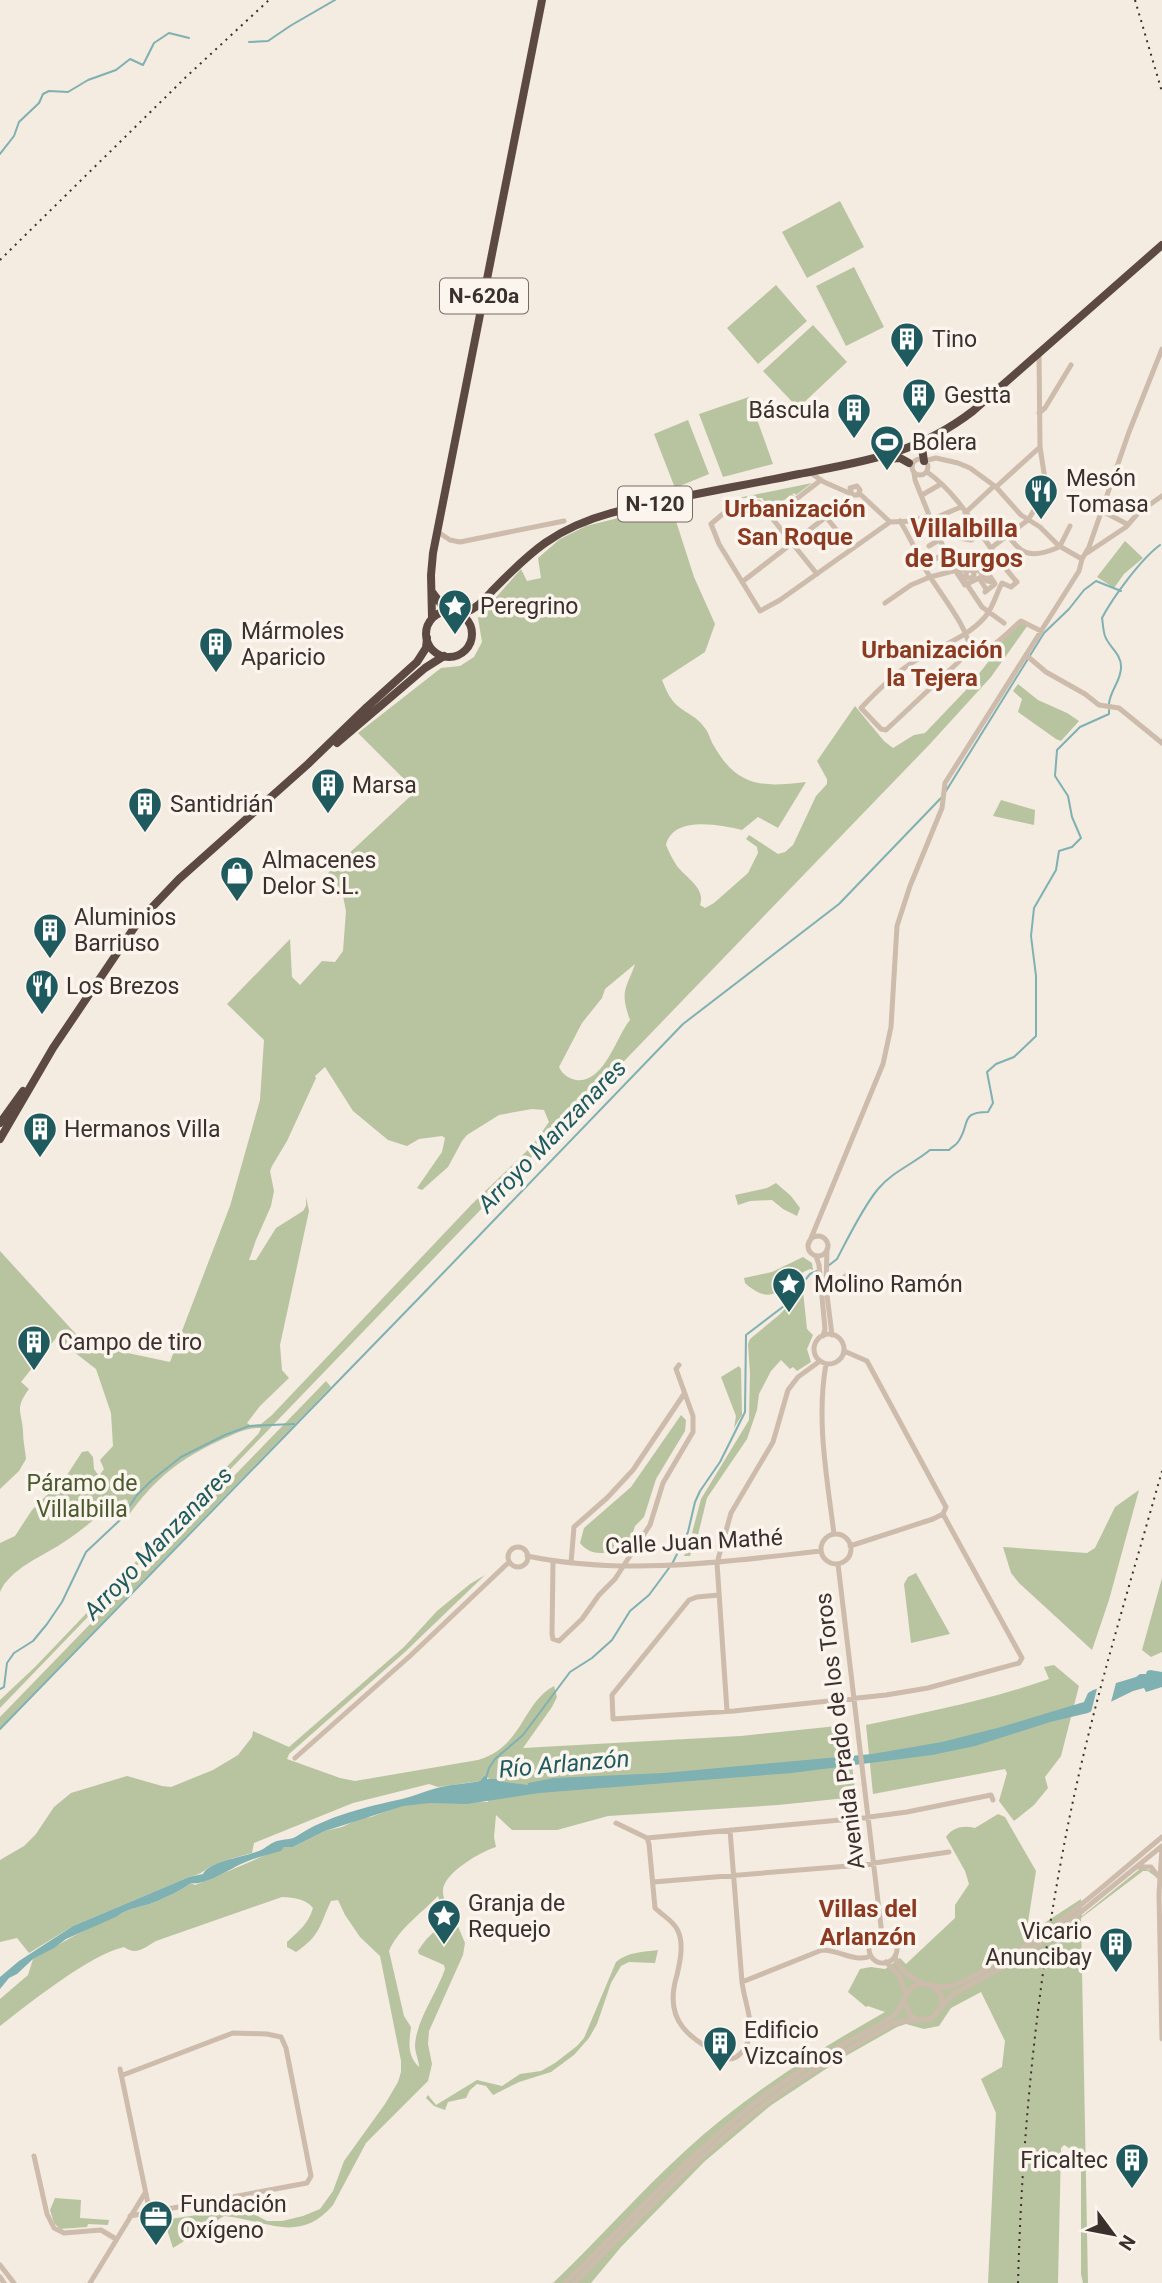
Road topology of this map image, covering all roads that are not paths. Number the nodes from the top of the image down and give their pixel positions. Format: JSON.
{"nodes":[{"id":1,"x":542,"y":0,"type":"edge"},
{"id":2,"x":1160,"y":246,"type":"edge"},
{"id":3,"x":1162,"y":349,"type":"edge"},
{"id":4,"x":1039,"y":352,"type":"junction"},
{"id":5,"x":1071,"y":365,"type":"dead end"},
{"id":6,"x":1039,"y":413,"type":"junction"},
{"id":7,"x":967,"y":416,"type":"junction"},
{"id":8,"x":940,"y":434,"type":"junction"},
{"id":9,"x":1040,"y":447,"type":"junction"},
{"id":10,"x":919,"y":448,"type":"junction"},
{"id":11,"x":888,"y":457,"type":"junction"},
{"id":12,"x":910,"y":464,"type":"junction"},
{"id":13,"x":925,"y":469,"type":"junction"},
{"id":14,"x":809,"y":472,"type":"junction"},
{"id":15,"x":821,"y":480,"type":"junction"},
{"id":16,"x":917,"y":484,"type":"junction"},
{"id":17,"x":942,"y":484,"type":"junction"},
{"id":18,"x":995,"y":486,"type":"junction"},
{"id":19,"x":851,"y":492,"type":"junction"},
{"id":20,"x":922,"y":495,"type":"junction"},
{"id":21,"x":792,"y":496,"type":"dead end"},
{"id":22,"x":1162,"y":496,"type":"edge"},
{"id":23,"x":963,"y":510,"type":"junction"},
{"id":24,"x":1102,"y":511,"type":"junction"},
{"id":25,"x":826,"y":517,"type":"junction"},
{"id":26,"x":930,"y":517,"type":"junction"},
{"id":27,"x":1028,"y":520,"type":"junction"},
{"id":28,"x":564,"y":521,"type":"dead end"},
{"id":29,"x":900,"y":521,"type":"junction"},
{"id":30,"x":890,"y":522,"type":"junction"},
{"id":31,"x":997,"y":522,"type":"dead end"},
{"id":32,"x":1127,"y":524,"type":"junction"},
{"id":33,"x":1070,"y":526,"type":"dead end"},
{"id":34,"x":438,"y":532,"type":"junction"},
{"id":35,"x":981,"y":534,"type":"junction"},
{"id":36,"x":1007,"y":536,"type":"junction"},
{"id":37,"x":843,"y":538,"type":"dead end"},
{"id":38,"x":959,"y":538,"type":"dead end"},
{"id":39,"x":940,"y":540,"type":"junction"},
{"id":40,"x":793,"y":543,"type":"junction"},
{"id":41,"x":929,"y":546,"type":"dead end"},
{"id":42,"x":1059,"y":546,"type":"junction"},
{"id":43,"x":991,"y":548,"type":"junction"},
{"id":44,"x":946,"y":552,"type":"junction"},
{"id":45,"x":1087,"y":553,"type":"junction"},
{"id":46,"x":1082,"y":559,"type":"junction"},
{"id":47,"x":930,"y":562,"type":"dead end"},
{"id":48,"x":976,"y":568,"type":"junction"},
{"id":49,"x":958,"y":571,"type":"junction"},
{"id":50,"x":1008,"y":572,"type":"junction"},
{"id":51,"x":817,"y":574,"type":"junction"},
{"id":52,"x":930,"y":577,"type":"junction"},
{"id":53,"x":966,"y":580,"type":"junction"},
{"id":54,"x":743,"y":582,"type":"junction"},
{"id":55,"x":999,"y":583,"type":"junction"},
{"id":56,"x":432,"y":592,"type":"junction"},
{"id":57,"x":482,"y":602,"type":"junction"},
{"id":58,"x":885,"y":603,"type":"dead end"},
{"id":59,"x":456,"y":612,"type":"junction"},
{"id":60,"x":988,"y":612,"type":"junction"},
{"id":61,"x":432,"y":618,"type":"junction"},
{"id":62,"x":1004,"y":623,"type":"dead end"},
{"id":63,"x":471,"y":628,"type":"junction"},
{"id":64,"x":1041,"y":631,"type":"junction"},
{"id":65,"x":965,"y":634,"type":"junction"},
{"id":66,"x":427,"y":638,"type":"junction"},
{"id":67,"x":969,"y":652,"type":"junction"},
{"id":68,"x":444,"y":656,"type":"junction"},
{"id":69,"x":1028,"y":656,"type":"junction"},
{"id":70,"x":1162,"y":743,"type":"edge"},
{"id":71,"x":294,"y":777,"type":"junction"},
{"id":72,"x":53,"y":1048,"type":"junction"},
{"id":73,"x":0,"y":1123,"type":"edge"},
{"id":74,"x":0,"y":1139,"type":"edge"},
{"id":75,"x":817,"y":1223,"type":"junction"},
{"id":76,"x":822,"y":1238,"type":"junction"},
{"id":77,"x":809,"y":1243,"type":"junction"},
{"id":78,"x":827,"y":1249,"type":"junction"},
{"id":79,"x":817,"y":1256,"type":"junction"},
{"id":80,"x":847,"y":1275,"type":"dead end"},
{"id":81,"x":823,"y":1276,"type":"junction"},
{"id":82,"x":826,"y":1287,"type":"junction"},
{"id":83,"x":832,"y":1335,"type":"junction"},
{"id":84,"x":823,"y":1336,"type":"junction"},
{"id":85,"x":844,"y":1351,"type":"junction"},
{"id":86,"x":823,"y":1362,"type":"junction"},
{"id":87,"x":679,"y":1365,"type":"dead end"},
{"id":88,"x":684,"y":1394,"type":"junction"},
{"id":89,"x":944,"y":1512,"type":"junction"},
{"id":90,"x":834,"y":1534,"type":"junction"},
{"id":91,"x":850,"y":1546,"type":"junction"},
{"id":92,"x":821,"y":1551,"type":"junction"},
{"id":93,"x":527,"y":1556,"type":"junction"},
{"id":94,"x":509,"y":1562,"type":"junction"},
{"id":95,"x":553,"y":1562,"type":"junction"},
{"id":96,"x":571,"y":1563,"type":"junction"},
{"id":97,"x":717,"y":1563,"type":"junction"},
{"id":98,"x":838,"y":1564,"type":"junction"},
{"id":99,"x":623,"y":1566,"type":"junction"},
{"id":100,"x":719,"y":1595,"type":"junction"},
{"id":101,"x":854,"y":1699,"type":"junction"},
{"id":102,"x":727,"y":1712,"type":"junction"},
{"id":103,"x":295,"y":1758,"type":"dead end"},
{"id":104,"x":993,"y":1800,"type":"dead end"},
{"id":105,"x":868,"y":1817,"type":"junction"},
{"id":106,"x":616,"y":1823,"type":"dead end"},
{"id":107,"x":730,"y":1830,"type":"junction"},
{"id":108,"x":1162,"y":1837,"type":"edge"},
{"id":109,"x":647,"y":1838,"type":"junction"},
{"id":110,"x":1162,"y":1847,"type":"edge"},
{"id":111,"x":946,"y":1850,"type":"dead end"},
{"id":112,"x":873,"y":1863,"type":"junction"},
{"id":113,"x":1135,"y":1868,"type":"junction"},
{"id":114,"x":734,"y":1877,"type":"junction"},
{"id":115,"x":1160,"y":1880,"type":"junction"},
{"id":116,"x":653,"y":1882,"type":"junction"},
{"id":117,"x":1161,"y":1895,"type":"edge"},
{"id":118,"x":1161,"y":1914,"type":"edge"},
{"id":119,"x":882,"y":1935,"type":"junction"},
{"id":120,"x":872,"y":1956,"type":"junction"},
{"id":121,"x":895,"y":1956,"type":"junction"},
{"id":122,"x":886,"y":1962,"type":"junction"},
{"id":123,"x":742,"y":1982,"type":"junction"},
{"id":124,"x":924,"y":1984,"type":"junction"},
{"id":125,"x":933,"y":1986,"type":"junction"},
{"id":126,"x":906,"y":1997,"type":"junction"},
{"id":127,"x":942,"y":2006,"type":"junction"},
{"id":128,"x":920,"y":2021,"type":"junction"},
{"id":129,"x":1162,"y":2039,"type":"edge"},
{"id":130,"x":34,"y":2156,"type":"dead end"},
{"id":131,"x":145,"y":2193,"type":"junction"},
{"id":132,"x":150,"y":2213,"type":"junction"},
{"id":133,"x":130,"y":2217,"type":"junction"},
{"id":134,"x":116,"y":2239,"type":"junction"},
{"id":135,"x":0,"y":2265,"type":"edge"},
{"id":136,"x":0,"y":2277,"type":"edge"},
{"id":137,"x":5,"y":2283,"type":"edge"},
{"id":138,"x":14,"y":2283,"type":"edge"},
{"id":139,"x":90,"y":2283,"type":"edge"},
{"id":140,"x":565,"y":2283,"type":"edge"},
{"id":141,"x":574,"y":2283,"type":"edge"}],
"edges":[{"from":1,"to":34,"type":"highway","number":"N-620a"},
{"from":2,"to":4,"type":"highway","number":"N-120"},
{"from":3,"to":24,"type":"street"},
{"from":4,"to":6,"type":"street"},
{"from":4,"to":7,"type":"highway","number":"N-120"},
{"from":5,"to":6,"type":"street"},
{"from":6,"to":9,"type":"street"},
{"from":7,"to":8,"type":"highway","number":"N-120"},
{"from":7,"to":10,"type":"highway","number":"N-120"},
{"from":8,"to":10,"type":"highway"},
{"from":8,"to":11,"type":"highway","number":"N-120"},
{"from":9,"to":18,"type":"street"},
{"from":9,"to":27,"type":"street"},
{"from":10,"to":11,"type":"highway"},
{"from":10,"to":12,"type":"highway"},
{"from":10,"to":13,"type":"highway"},
{"from":11,"to":12,"type":"highway"},
{"from":11,"to":14,"type":"highway","number":"N-120"},
{"from":12,"to":13,"type":"street"},
{"from":12,"to":13,"type":"street"},
{"from":12,"to":16,"type":"street"},
{"from":13,"to":16,"type":"street"},
{"from":13,"to":17,"type":"street"},
{"from":13,"to":18,"type":"street"},
{"from":14,"to":15,"type":"street"},
{"from":14,"to":57,"type":"highway","number":"N-120"},
{"from":15,"to":19,"type":"street"},
{"from":15,"to":21,"type":"street"},
{"from":16,"to":20,"type":"street"},
{"from":17,"to":20,"type":"street"},
{"from":17,"to":23,"type":"street"},
{"from":18,"to":23,"type":"street"},
{"from":18,"to":27,"type":"street"},
{"from":19,"to":25,"type":"street"},
{"from":19,"to":30,"type":"street"},
{"from":20,"to":26,"type":"street"},
{"from":22,"to":32,"type":"street"},
{"from":23,"to":26,"type":"street"},
{"from":23,"to":35,"type":"street"},
{"from":24,"to":32,"type":"street"},
{"from":24,"to":45,"type":"street"},
{"from":25,"to":37,"type":"street"},
{"from":25,"to":40,"type":"street"},
{"from":26,"to":29,"type":"street"},
{"from":26,"to":39,"type":"street"},
{"from":27,"to":36,"type":"street"},
{"from":27,"to":42,"type":"street"},
{"from":28,"to":34,"type":"street"},
{"from":29,"to":30,"type":"street"},
{"from":29,"to":52,"type":"street"},
{"from":30,"to":51,"type":"street"},
{"from":31,"to":36,"type":"street"},
{"from":32,"to":45,"type":"street"},
{"from":33,"to":42,"type":"street"},
{"from":34,"to":56,"type":"highway","number":"N-620a"},
{"from":35,"to":38,"type":"street"},
{"from":35,"to":43,"type":"street"},
{"from":36,"to":42,"type":"street"},
{"from":36,"to":43,"type":"street"},
{"from":39,"to":41,"type":"street"},
{"from":39,"to":44,"type":"street"},
{"from":40,"to":51,"type":"street"},
{"from":40,"to":54,"type":"street"},
{"from":40,"to":54,"type":"street"},
{"from":42,"to":46,"type":"street"},
{"from":43,"to":50,"type":"street"},
{"from":44,"to":47,"type":"street"},
{"from":44,"to":49,"type":"street"},
{"from":45,"to":46,"type":"street"},
{"from":46,"to":64,"type":"street"},
{"from":48,"to":49,"type":"street"},
{"from":48,"to":53,"type":"street"},
{"from":48,"to":55,"type":"street"},
{"from":49,"to":52,"type":"street"},
{"from":49,"to":53,"type":"street"},
{"from":50,"to":55,"type":"street"},
{"from":50,"to":55,"type":"street"},
{"from":51,"to":54,"type":"street"},
{"from":52,"to":58,"type":"street"},
{"from":52,"to":65,"type":"street"},
{"from":53,"to":55,"type":"street"},
{"from":53,"to":60,"type":"street"},
{"from":55,"to":60,"type":"street"},
{"from":56,"to":59,"type":"highway"},
{"from":56,"to":61,"type":"highway","number":"N-620a"},
{"from":57,"to":59,"type":"highway","number":"N-120"},
{"from":57,"to":63,"type":"highway","number":"N-120"},
{"from":59,"to":61,"type":"highway","number":"N-120"},
{"from":59,"to":63,"type":"highway"},
{"from":60,"to":62,"type":"street"},
{"from":60,"to":65,"type":"street"},
{"from":61,"to":66,"type":"highway","number":"N-120"},
{"from":63,"to":68,"type":"highway","number":"N-120"},
{"from":64,"to":67,"type":"street"},
{"from":64,"to":69,"type":"street"},
{"from":65,"to":67,"type":"street"},
{"from":65,"to":67,"type":"street"},
{"from":66,"to":68,"type":"highway"},
{"from":66,"to":71,"type":"highway","number":"N-120"},
{"from":68,"to":71,"type":"highway","number":"N-120"},
{"from":69,"to":70,"type":"street"},
{"from":69,"to":75,"type":"street"},
{"from":71,"to":72,"type":"highway","number":"N-120"},
{"from":72,"to":73,"type":"highway","number":"N-120"},
{"from":72,"to":74,"type":"highway","number":"N-120"},
{"from":75,"to":76,"type":"street"},
{"from":75,"to":77,"type":"street"},
{"from":76,"to":77,"type":"street"},
{"from":76,"to":78,"type":"street"},
{"from":77,"to":79,"type":"street"},
{"from":78,"to":79,"type":"street"},
{"from":78,"to":81,"type":"street"},
{"from":79,"to":81,"type":"street"},
{"from":80,"to":82,"type":"street"},
{"from":81,"to":82,"type":"street"},
{"from":81,"to":84,"type":"street"},
{"from":82,"to":83,"type":"street"},
{"from":83,"to":84,"type":"street"},
{"from":83,"to":85,"type":"street"},
{"from":84,"to":86,"type":"street"},
{"from":85,"to":86,"type":"street"},
{"from":85,"to":89,"type":"street"},
{"from":86,"to":90,"type":"street"},
{"from":86,"to":97,"type":"street"},
{"from":87,"to":88,"type":"street"},
{"from":88,"to":96,"type":"street"},
{"from":88,"to":99,"type":"street"},
{"from":89,"to":91,"type":"street"},
{"from":89,"to":101,"type":"street"},
{"from":90,"to":91,"type":"street"},
{"from":90,"to":92,"type":"street"},
{"from":91,"to":98,"type":"street"},
{"from":92,"to":97,"type":"street","name":"Calle Juan Mathé"},
{"from":92,"to":98,"type":"street"},
{"from":93,"to":94,"type":"street"},
{"from":93,"to":94,"type":"street"},
{"from":93,"to":95,"type":"street","name":"Calle Juan Mathé"},
{"from":94,"to":103,"type":"street"},
{"from":95,"to":96,"type":"street","name":"Calle Juan Mathé"},
{"from":95,"to":99,"type":"street"},
{"from":96,"to":99,"type":"street","name":"Calle Juan Mathé"},
{"from":97,"to":99,"type":"street","name":"Calle Juan Mathé"},
{"from":97,"to":100,"type":"street"},
{"from":98,"to":101,"type":"street","name":"Avenida Prado de los Toros"},
{"from":100,"to":102,"type":"street"},
{"from":100,"to":102,"type":"street"},
{"from":101,"to":102,"type":"street"},
{"from":101,"to":105,"type":"street","name":"Avenida Prado de los Toros"},
{"from":104,"to":105,"type":"street"},
{"from":105,"to":107,"type":"street"},
{"from":105,"to":112,"type":"street","name":"Avenida Prado de los Toros"},
{"from":106,"to":109,"type":"street"},
{"from":107,"to":109,"type":"street"},
{"from":107,"to":114,"type":"street"},
{"from":108,"to":125,"type":"street"},
{"from":109,"to":116,"type":"street"},
{"from":110,"to":113,"type":"street"},
{"from":110,"to":115,"type":"street"},
{"from":111,"to":112,"type":"street"},
{"from":112,"to":114,"type":"street"},
{"from":112,"to":119,"type":"street","name":"Avenida Prado de los Toros"},
{"from":113,"to":115,"type":"street"},
{"from":113,"to":127,"type":"street"},
{"from":114,"to":116,"type":"street"},
{"from":114,"to":123,"type":"street"},
{"from":115,"to":117,"type":"street"},
{"from":116,"to":123,"type":"street"},
{"from":117,"to":118,"type":"street"},
{"from":118,"to":129,"type":"street"},
{"from":119,"to":120,"type":"street"},
{"from":119,"to":121,"type":"street"},
{"from":120,"to":122,"type":"street"},
{"from":120,"to":123,"type":"street"},
{"from":121,"to":122,"type":"street"},
{"from":121,"to":124,"type":"street"},
{"from":122,"to":126,"type":"street"},
{"from":124,"to":125,"type":"street"},
{"from":124,"to":126,"type":"street"},
{"from":125,"to":127,"type":"street"},
{"from":126,"to":128,"type":"street"},
{"from":126,"to":140,"type":"street"},
{"from":127,"to":128,"type":"street"},
{"from":128,"to":141,"type":"street"},
{"from":130,"to":134,"type":"street"},
{"from":131,"to":132,"type":"street"},
{"from":131,"to":132,"type":"street"},
{"from":131,"to":133,"type":"street"},
{"from":132,"to":133,"type":"street"},
{"from":133,"to":134,"type":"street"},
{"from":134,"to":139,"type":"street"},
{"from":135,"to":138,"type":"street"},
{"from":136,"to":137,"type":"street"}]}
